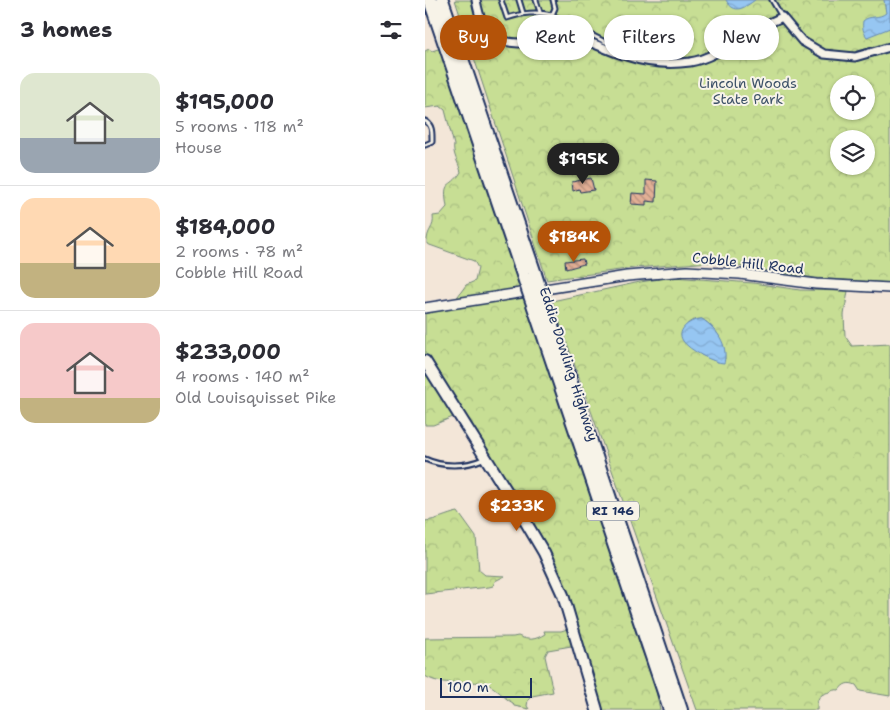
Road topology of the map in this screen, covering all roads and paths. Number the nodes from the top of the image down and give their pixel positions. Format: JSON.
{"nodes":[{"id":1,"x":430,"y":0,"type":"edge"},
{"id":2,"x":442,"y":0,"type":"edge"},
{"id":3,"x":476,"y":0,"type":"edge"},
{"id":4,"x":501,"y":0,"type":"edge"},
{"id":5,"x":519,"y":0,"type":"edge"},
{"id":6,"x":536,"y":0,"type":"edge"},
{"id":7,"x":553,"y":0,"type":"edge"},
{"id":8,"x":772,"y":0,"type":"edge"},
{"id":9,"x":540,"y":12,"type":"junction"},
{"id":10,"x":523,"y":13,"type":"junction"},
{"id":11,"x":552,"y":15,"type":"joint"},
{"id":12,"x":782,"y":17,"type":"junction"},
{"id":13,"x":890,"y":47,"type":"edge"},
{"id":14,"x":604,"y":48,"type":"edge"},
{"id":15,"x":642,"y":60,"type":"edge"},
{"id":16,"x":425,"y":122,"type":"edge"},
{"id":17,"x":425,"y":145,"type":"edge"},
{"id":18,"x":529,"y":274,"type":"junction"},
{"id":19,"x":890,"y":288,"type":"edge"},
{"id":20,"x":425,"y":308,"type":"edge"},
{"id":21,"x":541,"y":312,"type":"junction"},
{"id":22,"x":425,"y":361,"type":"edge"},
{"id":23,"x":486,"y":458,"type":"junction"},
{"id":24,"x":425,"y":459,"type":"edge"},
{"id":25,"x":597,"y":710,"type":"edge"},
{"id":26,"x":670,"y":710,"type":"edge"},
{"id":27,"x":681,"y":710,"type":"edge"}],
"edges":[{"from":1,"to":18,"type":"highway","name":"Eddie Dowling Highway","number":"RI 146"},
{"from":2,"to":18,"type":"highway","name":"Eddie Dowling Highway","number":"RI 146"},
{"from":3,"to":14,"type":"street"},
{"from":4,"to":10,"type":"lane"},
{"from":5,"to":10,"type":"lane"},
{"from":6,"to":9,"type":"lane"},
{"from":7,"to":11,"type":"lane"},
{"from":8,"to":12,"type":"lane"},
{"from":9,"to":10,"type":"lane"},
{"from":9,"to":11,"type":"lane"},
{"from":12,"to":13,"type":"street"},
{"from":12,"to":15,"type":"street"},
{"from":16,"to":17,"type":"lane"},
{"from":18,"to":21,"type":"highway","name":"Eddie Dowling Highway","number":"RI 146","bridge":true},
{"from":19,"to":20,"type":"street","name":"Cobble Hill Road"},
{"from":21,"to":26,"type":"highway","name":"Eddie Dowling Highway","number":"RI 146"},
{"from":21,"to":27,"type":"highway","name":"Eddie Dowling Highway","number":"RI 146"},
{"from":22,"to":23,"type":"main road"},
{"from":23,"to":24,"type":"lane"},
{"from":23,"to":25,"type":"main road"}]}
